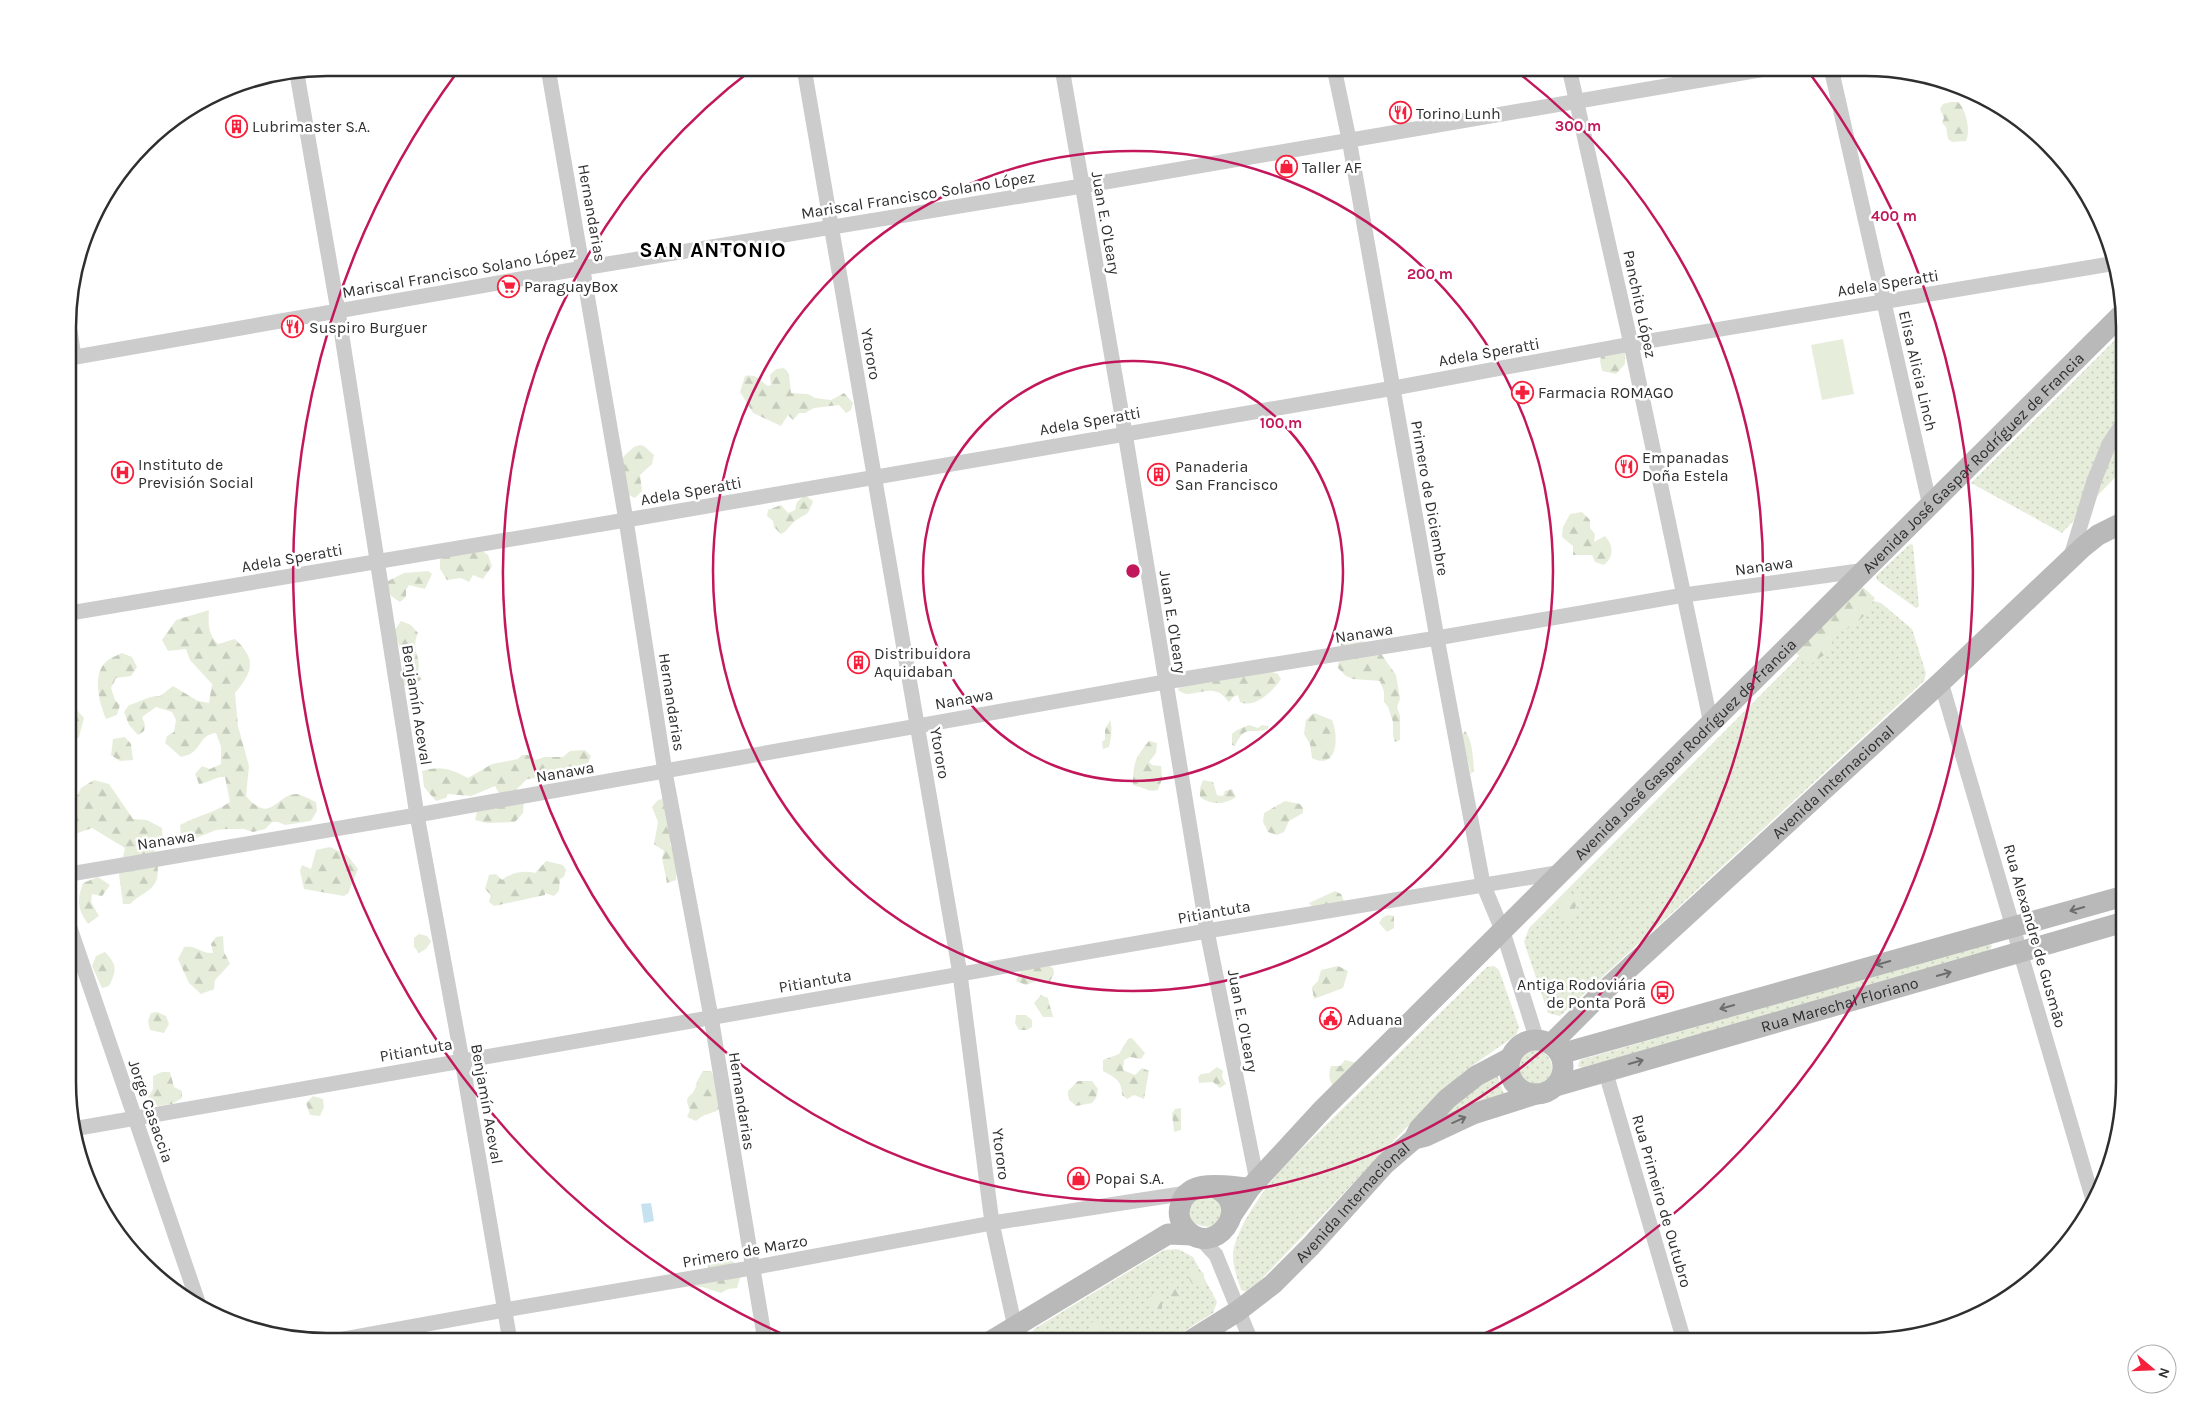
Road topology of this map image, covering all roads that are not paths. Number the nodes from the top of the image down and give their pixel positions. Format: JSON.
{"nodes":[{"id":1,"x":549,"y":76,"type":"edge"},
{"id":2,"x":805,"y":76,"type":"edge"},
{"id":3,"x":1063,"y":76,"type":"edge"},
{"id":4,"x":1336,"y":76,"type":"edge"},
{"id":5,"x":1571,"y":76,"type":"edge"},
{"id":6,"x":1722,"y":76,"type":"edge"},
{"id":7,"x":1833,"y":76,"type":"edge"},
{"id":8,"x":298,"y":78,"type":"edge"},
{"id":9,"x":1576,"y":100,"type":"junction"},
{"id":10,"x":1349,"y":139,"type":"junction"},
{"id":11,"x":1082,"y":186,"type":"junction"},
{"id":12,"x":832,"y":227,"type":"junction"},
{"id":13,"x":2107,"y":264,"type":"edge"},
{"id":14,"x":583,"y":268,"type":"junction"},
{"id":15,"x":1884,"y":301,"type":"junction"},
{"id":16,"x":338,"y":311,"type":"junction"},
{"id":17,"x":2116,"y":320,"type":"edge"},
{"id":18,"x":1631,"y":344,"type":"junction"},
{"id":19,"x":76,"y":357,"type":"edge"},
{"id":20,"x":1394,"y":388,"type":"junction"},
{"id":21,"x":1125,"y":433,"type":"junction"},
{"id":22,"x":2116,"y":433,"type":"edge"},
{"id":23,"x":874,"y":477,"type":"junction"},
{"id":24,"x":1930,"y":506,"type":"junction"},
{"id":25,"x":626,"y":520,"type":"junction"},
{"id":26,"x":2116,"y":526,"type":"edge"},
{"id":27,"x":2070,"y":560,"type":"junction"},
{"id":28,"x":376,"y":562,"type":"junction"},
{"id":29,"x":1866,"y":570,"type":"junction"},
{"id":30,"x":1684,"y":595,"type":"junction"},
{"id":31,"x":76,"y":612,"type":"edge"},
{"id":32,"x":1436,"y":638,"type":"junction"},
{"id":33,"x":1165,"y":682,"type":"junction"},
{"id":34,"x":1941,"y":682,"type":"junction"},
{"id":35,"x":1711,"y":724,"type":"junction"},
{"id":36,"x":917,"y":725,"type":"junction"},
{"id":37,"x":665,"y":772,"type":"junction"},
{"id":38,"x":417,"y":816,"type":"junction"},
{"id":39,"x":1564,"y":871,"type":"junction"},
{"id":40,"x":76,"y":873,"type":"edge"},
{"id":41,"x":1483,"y":884,"type":"junction"},
{"id":42,"x":2116,"y":898,"type":"edge"},
{"id":43,"x":2116,"y":924,"type":"edge"},
{"id":44,"x":2014,"y":927,"type":"junction"},
{"id":45,"x":1207,"y":931,"type":"junction"},
{"id":46,"x":1503,"y":932,"type":"junction"},
{"id":47,"x":76,"y":946,"type":"edge"},
{"id":48,"x":2021,"y":952,"type":"junction"},
{"id":49,"x":960,"y":974,"type":"junction"},
{"id":50,"x":711,"y":1017,"type":"junction"},
{"id":51,"x":1549,"y":1046,"type":"junction"},
{"id":52,"x":1510,"y":1058,"type":"junction"},
{"id":53,"x":462,"y":1060,"type":"junction"},
{"id":54,"x":1606,"y":1070,"type":"junction"},
{"id":55,"x":1556,"y":1086,"type":"junction"},
{"id":56,"x":1536,"y":1094,"type":"junction"},
{"id":57,"x":135,"y":1118,"type":"junction"},
{"id":58,"x":81,"y":1128,"type":"edge"},
{"id":59,"x":1414,"y":1139,"type":"junction"},
{"id":60,"x":1253,"y":1184,"type":"junction"},
{"id":61,"x":1212,"y":1186,"type":"junction"},
{"id":62,"x":2091,"y":1192,"type":"edge"},
{"id":63,"x":1177,"y":1203,"type":"junction"},
{"id":64,"x":1229,"y":1221,"type":"junction"},
{"id":65,"x":992,"y":1223,"type":"junction"},
{"id":66,"x":1168,"y":1234,"type":"junction"},
{"id":67,"x":1196,"y":1236,"type":"junction"},
{"id":68,"x":1216,"y":1255,"type":"junction"},
{"id":69,"x":751,"y":1268,"type":"junction"},
{"id":70,"x":197,"y":1296,"type":"edge"},
{"id":71,"x":504,"y":1310,"type":"junction"},
{"id":72,"x":1238,"y":1311,"type":"junction"},
{"id":73,"x":381,"y":1333,"type":"edge"},
{"id":74,"x":508,"y":1333,"type":"edge"},
{"id":75,"x":763,"y":1333,"type":"edge"},
{"id":76,"x":1016,"y":1333,"type":"edge"},
{"id":77,"x":1018,"y":1333,"type":"edge"},
{"id":78,"x":1203,"y":1333,"type":"edge"},
{"id":79,"x":1248,"y":1333,"type":"edge"},
{"id":80,"x":1682,"y":1333,"type":"edge"}],
"edges":[{"from":1,"to":14,"type":"street","name":"Hernandarias"},
{"from":2,"to":12,"type":"street","name":"Ytororo"},
{"from":3,"to":11,"type":"street","name":"Juan E. O'Leary"},
{"from":4,"to":10,"type":"street","name":"Primero de Diciembre"},
{"from":5,"to":9,"type":"street","name":"Panchito López"},
{"from":6,"to":9,"type":"street","name":"Mariscal Francisco Solano López"},
{"from":7,"to":15,"type":"street","name":"Elisa Alicia Linch"},
{"from":8,"to":16,"type":"street","name":"Benjamín Aceval"},
{"from":9,"to":10,"type":"street","name":"Mariscal Francisco Solano López"},
{"from":9,"to":18,"type":"street","name":"Panchito López"},
{"from":10,"to":11,"type":"street","name":"Mariscal Francisco Solano López"},
{"from":10,"to":20,"type":"street","name":"Primero de Diciembre"},
{"from":11,"to":12,"type":"street","name":"Mariscal Francisco Solano López"},
{"from":11,"to":21,"type":"street","name":"Juan E. O'Leary"},
{"from":12,"to":14,"type":"street","name":"Mariscal Francisco Solano López"},
{"from":12,"to":23,"type":"street","name":"Ytororo"},
{"from":13,"to":15,"type":"street","name":"Adela Speratti"},
{"from":14,"to":16,"type":"street","name":"Mariscal Francisco Solano López"},
{"from":14,"to":25,"type":"street","name":"Hernandarias"},
{"from":15,"to":18,"type":"street","name":"Adela Speratti"},
{"from":15,"to":24,"type":"street","name":"Elisa Alicia Linch"},
{"from":16,"to":19,"type":"street","name":"Mariscal Francisco Solano López"},
{"from":16,"to":28,"type":"street","name":"Benjamín Aceval"},
{"from":17,"to":24,"type":"main road","name":"Avenida José Gaspar Rodríguez de Francia"},
{"from":18,"to":20,"type":"street","name":"Adela Speratti"},
{"from":18,"to":30,"type":"street","name":"Panchito López"},
{"from":20,"to":21,"type":"street","name":"Adela Speratti"},
{"from":20,"to":32,"type":"street","name":"Primero de Diciembre"},
{"from":21,"to":23,"type":"street","name":"Adela Speratti"},
{"from":21,"to":33,"type":"street","name":"Juan E. O'Leary"},
{"from":22,"to":27,"type":"street"},
{"from":23,"to":25,"type":"street","name":"Adela Speratti"},
{"from":23,"to":36,"type":"street","name":"Ytororo"},
{"from":24,"to":29,"type":"main road","name":"Avenida José Gaspar Rodríguez de Francia"},
{"from":25,"to":28,"type":"street","name":"Adela Speratti"},
{"from":25,"to":37,"type":"street","name":"Hernandarias"},
{"from":26,"to":27,"type":"main road","name":"Avenida Internacional"},
{"from":27,"to":34,"type":"main road","name":"Avenida Internacional"},
{"from":28,"to":31,"type":"street","name":"Adela Speratti"},
{"from":28,"to":38,"type":"street","name":"Benjamín Aceval"},
{"from":29,"to":30,"type":"street","name":"Nanawa"},
{"from":29,"to":35,"type":"main road","name":"Avenida José Gaspar Rodríguez de Francia"},
{"from":30,"to":32,"type":"street","name":"Nanawa"},
{"from":30,"to":35,"type":"street","name":"Panchito López"},
{"from":32,"to":33,"type":"street","name":"Nanawa"},
{"from":32,"to":41,"type":"street","name":"Primero de Diciembre"},
{"from":33,"to":36,"type":"street","name":"Nanawa"},
{"from":33,"to":45,"type":"street","name":"Juan E. O'Leary"},
{"from":34,"to":44,"type":"street","name":"Rua Alexandre de Gusmão"},
{"from":34,"to":51,"type":"main road","name":"Avenida Internacional"},
{"from":35,"to":39,"type":"main road","name":"Avenida José Gaspar Rodríguez de Francia"},
{"from":36,"to":37,"type":"street","name":"Nanawa"},
{"from":36,"to":49,"type":"street","name":"Ytororo"},
{"from":37,"to":38,"type":"street","name":"Nanawa"},
{"from":37,"to":50,"type":"street","name":"Hernandarias"},
{"from":38,"to":40,"type":"street","name":"Nanawa"},
{"from":38,"to":53,"type":"street","name":"Benjamín Aceval"},
{"from":39,"to":41,"type":"street","name":"Pitiantuta"},
{"from":39,"to":46,"type":"main road","name":"Avenida José Gaspar Rodríguez de Francia"},
{"from":41,"to":45,"type":"street","name":"Pitiantuta"},
{"from":41,"to":46,"type":"street","name":"Primero de Diciembre"},
{"from":42,"to":44,"type":"main road","name":"Rua Marechal Floriano","one_way":true},
{"from":43,"to":48,"type":"main road","name":"Rua Marechal Floriano"},
{"from":44,"to":48,"type":"street","name":"Rua Alexandre de Gusmão"},
{"from":44,"to":51,"type":"main road","name":"Rua Marechal Floriano","one_way":true},
{"from":45,"to":49,"type":"street","name":"Pitiantuta"},
{"from":45,"to":60,"type":"street","name":"Juan E. O'Leary"},
{"from":46,"to":51,"type":"street","name":"Primero de Diciembre"},
{"from":46,"to":60,"type":"main road","name":"Avenida José Gaspar Rodríguez de Francia"},
{"from":47,"to":57,"type":"street","name":"Jorge Casaccia"},
{"from":54,"to":48,"type":"main road","name":"Rua Marechal Floriano","one_way":true},
{"from":48,"to":62,"type":"street","name":"Rua Alexandre de Gusmão"},
{"from":49,"to":50,"type":"street","name":"Pitiantuta"},
{"from":49,"to":65,"type":"street","name":"Ytororo"},
{"from":50,"to":53,"type":"street","name":"Pitiantuta"},
{"from":50,"to":69,"type":"street","name":"Hernandarias"},
{"from":51,"to":52,"type":"main road"},
{"from":51,"to":55,"type":"main road"},
{"from":52,"to":56,"type":"main road"},
{"from":52,"to":59,"type":"main road","name":"Avenida Internacional"},
{"from":53,"to":57,"type":"street","name":"Pitiantuta"},
{"from":53,"to":71,"type":"street","name":"Benjamín Aceval"},
{"from":54,"to":55,"type":"main road","name":"Rua Marechal Floriano"},
{"from":54,"to":80,"type":"street","name":"Rua Primeiro de Outubro"},
{"from":55,"to":56,"type":"main road"},
{"from":59,"to":56,"type":"main road","one_way":true},
{"from":57,"to":58,"type":"street","name":"Pitiantuta"},
{"from":57,"to":70,"type":"street","name":"Jorge Casaccia"},
{"from":59,"to":72,"type":"main road","name":"Avenida Internacional"},
{"from":60,"to":61,"type":"main road"},
{"from":60,"to":64,"type":"main road","name":"Avenida José Gaspar Rodríguez de Francia"},
{"from":61,"to":63,"type":"main road"},
{"from":61,"to":64,"type":"main road"},
{"from":63,"to":65,"type":"street","name":"Primero de Marzo"},
{"from":63,"to":66,"type":"main road"},
{"from":63,"to":67,"type":"main road"},
{"from":64,"to":67,"type":"main road"},
{"from":64,"to":68,"type":"street"},
{"from":65,"to":69,"type":"street","name":"Primero de Marzo"},
{"from":65,"to":76,"type":"street","name":"Ytororo"},
{"from":66,"to":67,"type":"main road"},
{"from":66,"to":77,"type":"main road"},
{"from":67,"to":68,"type":"street"},
{"from":68,"to":72,"type":"street"},
{"from":69,"to":71,"type":"street","name":"Primero de Marzo"},
{"from":69,"to":75,"type":"street","name":"Hernandarias"},
{"from":71,"to":73,"type":"street","name":"Primero de Marzo"},
{"from":71,"to":74,"type":"street","name":"Benjamín Aceval"},
{"from":72,"to":78,"type":"main road","name":"Avenida Internacional"},
{"from":72,"to":79,"type":"street"}]}
